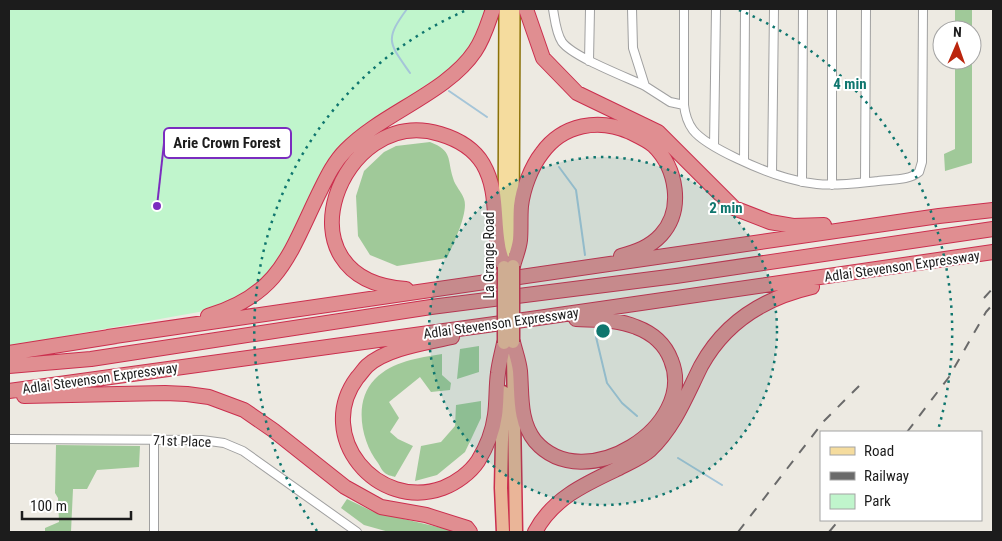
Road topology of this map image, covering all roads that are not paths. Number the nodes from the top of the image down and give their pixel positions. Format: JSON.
{"nodes":[{"id":1,"x":493,"y":9,"type":"edge"},
{"id":2,"x":505,"y":9,"type":"edge"},
{"id":3,"x":514,"y":9,"type":"edge"},
{"id":4,"x":526,"y":9,"type":"edge"},
{"id":5,"x":553,"y":9,"type":"edge"},
{"id":6,"x":590,"y":9,"type":"edge"},
{"id":7,"x":632,"y":9,"type":"edge"},
{"id":8,"x":684,"y":9,"type":"edge"},
{"id":9,"x":716,"y":9,"type":"edge"},
{"id":10,"x":745,"y":9,"type":"edge"},
{"id":11,"x":774,"y":9,"type":"edge"},
{"id":12,"x":803,"y":9,"type":"edge"},
{"id":13,"x":832,"y":9,"type":"edge"},
{"id":14,"x":866,"y":9,"type":"edge"},
{"id":15,"x":923,"y":9,"type":"edge"},
{"id":16,"x":589,"y":61,"type":"junction"},
{"id":17,"x":645,"y":86,"type":"junction"},
{"id":18,"x":684,"y":105,"type":"junction"},
{"id":19,"x":714,"y":146,"type":"junction"},
{"id":20,"x":744,"y":161,"type":"junction"},
{"id":21,"x":772,"y":172,"type":"junction"},
{"id":22,"x":802,"y":182,"type":"junction"},
{"id":23,"x":865,"y":182,"type":"junction"},
{"id":24,"x":832,"y":185,"type":"junction"},
{"id":25,"x":993,"y":210,"type":"edge"},
{"id":26,"x":939,"y":216,"type":"junction"},
{"id":27,"x":989,"y":230,"type":"edge"},
{"id":28,"x":509,"y":244,"type":"junction"},
{"id":29,"x":993,"y":252,"type":"edge"},
{"id":30,"x":928,"y":262,"type":"junction"},
{"id":31,"x":509,"y":267,"type":"junction"},
{"id":32,"x":550,"y":274,"type":"junction"},
{"id":33,"x":452,"y":287,"type":"junction"},
{"id":34,"x":538,"y":318,"type":"junction"},
{"id":35,"x":483,"y":325,"type":"junction"},
{"id":36,"x":108,"y":337,"type":"junction"},
{"id":37,"x":508,"y":342,"type":"junction"},
{"id":38,"x":9,"y":353,"type":"edge"},
{"id":39,"x":9,"y":366,"type":"edge"},
{"id":40,"x":509,"y":371,"type":"junction"},
{"id":41,"x":9,"y":391,"type":"edge"},
{"id":42,"x":9,"y":395,"type":"edge"},
{"id":43,"x":9,"y":439,"type":"edge"},
{"id":44,"x":154,"y":440,"type":"junction"},
{"id":45,"x":154,"y":532,"type":"edge"},
{"id":46,"x":357,"y":532,"type":"edge"},
{"id":47,"x":470,"y":532,"type":"edge"},
{"id":48,"x":503,"y":532,"type":"edge"},
{"id":49,"x":516,"y":532,"type":"edge"},
{"id":50,"x":535,"y":532,"type":"edge"}],
"edges":[{"from":1,"to":36,"type":"highway"},
{"from":2,"to":28,"type":"main road","name":"La Grange Road"},
{"from":3,"to":28,"type":"main road","name":"La Grange Road"},
{"from":4,"to":26,"type":"highway"},
{"from":5,"to":16,"type":"street"},
{"from":6,"to":16,"type":"street"},
{"from":7,"to":17,"type":"street"},
{"from":8,"to":18,"type":"street"},
{"from":9,"to":19,"type":"street"},
{"from":10,"to":20,"type":"street"},
{"from":11,"to":21,"type":"street"},
{"from":12,"to":22,"type":"street"},
{"from":13,"to":24,"type":"street"},
{"from":14,"to":23,"type":"street"},
{"from":15,"to":23,"type":"street"},
{"from":16,"to":17,"type":"street"},
{"from":17,"to":18,"type":"street"},
{"from":18,"to":19,"type":"street"},
{"from":19,"to":20,"type":"street"},
{"from":20,"to":21,"type":"street"},
{"from":21,"to":22,"type":"street"},
{"from":22,"to":24,"type":"street"},
{"from":23,"to":24,"type":"street"},
{"from":25,"to":26,"type":"highway"},
{"from":26,"to":32,"type":"highway"},
{"from":27,"to":39,"type":"highway","name":"Adlai Stevenson Expressway"},
{"from":28,"to":31,"type":"highway"},
{"from":28,"to":31,"type":"highway"},
{"from":28,"to":32,"type":"highway"},
{"from":28,"to":33,"type":"highway"},
{"from":29,"to":30,"type":"highway","name":"Adlai Stevenson Expressway"},
{"from":30,"to":34,"type":"highway","name":"Adlai Stevenson Expressway"},
{"from":30,"to":50,"type":"highway"},
{"from":31,"to":37,"type":"highway","name":"La Grange Road","bridge":true},
{"from":32,"to":33,"type":"highway"},
{"from":33,"to":36,"type":"highway"},
{"from":34,"to":35,"type":"highway","name":"Adlai Stevenson Expressway"},
{"from":34,"to":40,"type":"highway"},
{"from":35,"to":40,"type":"highway"},
{"from":35,"to":41,"type":"highway","name":"Adlai Stevenson Expressway"},
{"from":36,"to":38,"type":"highway"},
{"from":37,"to":40,"type":"highway"},
{"from":37,"to":40,"type":"highway"},
{"from":40,"to":48,"type":"highway"},
{"from":40,"to":49,"type":"highway"},
{"from":42,"to":47,"type":"highway"},
{"from":43,"to":44,"type":"street","name":"71st Place"},
{"from":44,"to":45,"type":"street"},
{"from":44,"to":46,"type":"street","name":"71st Place"}]}
